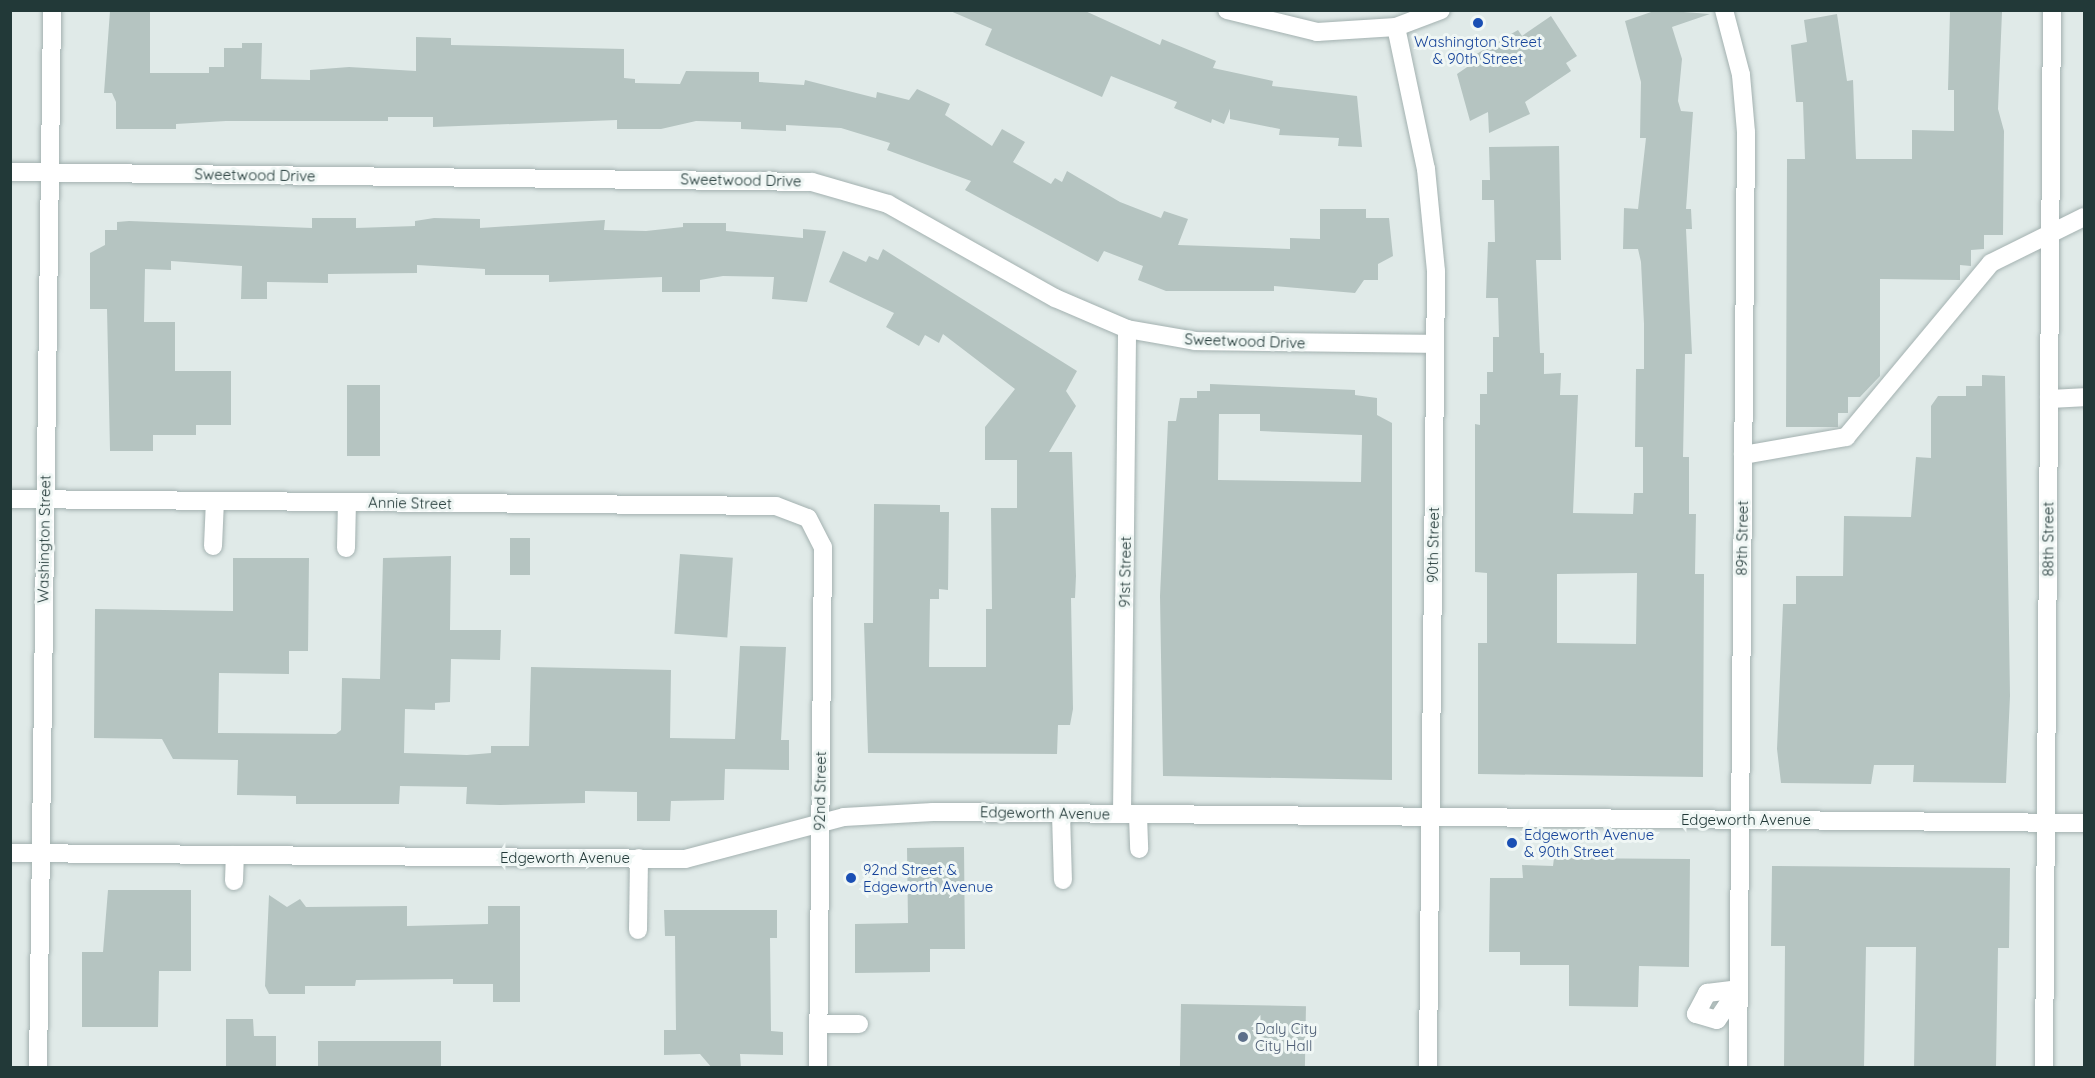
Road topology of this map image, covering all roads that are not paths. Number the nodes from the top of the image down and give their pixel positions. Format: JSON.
{"nodes":[{"id":1,"x":52,"y":10,"type":"edge"},
{"id":2,"x":1227,"y":10,"type":"edge"},
{"id":3,"x":1441,"y":10,"type":"edge"},
{"id":4,"x":1724,"y":10,"type":"edge"},
{"id":5,"x":2052,"y":10,"type":"edge"},
{"id":6,"x":1396,"y":27,"type":"junction"},
{"id":7,"x":10,"y":172,"type":"edge"},
{"id":8,"x":47,"y":173,"type":"junction"},
{"id":9,"x":2085,"y":217,"type":"edge"},
{"id":10,"x":2050,"y":231,"type":"junction"},
{"id":11,"x":1127,"y":329,"type":"junction"},
{"id":12,"x":1435,"y":344,"type":"junction"},
{"id":13,"x":2085,"y":397,"type":"edge"},
{"id":14,"x":2049,"y":399,"type":"junction"},
{"id":15,"x":1743,"y":454,"type":"junction"},
{"id":16,"x":10,"y":499,"type":"edge"},
{"id":17,"x":45,"y":499,"type":"junction"},
{"id":18,"x":215,"y":501,"type":"junction"},
{"id":19,"x":347,"y":502,"type":"junction"},
{"id":20,"x":808,"y":518,"type":"joint"},
{"id":21,"x":213,"y":546,"type":"dead end"},
{"id":22,"x":346,"y":548,"type":"dead end"},
{"id":23,"x":1061,"y":814,"type":"junction"},
{"id":24,"x":1130,"y":814,"type":"junction"},
{"id":25,"x":1430,"y":819,"type":"junction"},
{"id":26,"x":1740,"y":820,"type":"junction"},
{"id":27,"x":820,"y":821,"type":"junction"},
{"id":28,"x":2046,"y":823,"type":"junction"},
{"id":29,"x":2085,"y":823,"type":"edge"},
{"id":30,"x":1139,"y":849,"type":"dead end"},
{"id":31,"x":10,"y":853,"type":"edge"},
{"id":32,"x":41,"y":853,"type":"junction"},
{"id":33,"x":235,"y":855,"type":"junction"},
{"id":34,"x":639,"y":858,"type":"junction"},
{"id":35,"x":1063,"y":880,"type":"dead end"},
{"id":36,"x":234,"y":881,"type":"dead end"},
{"id":37,"x":638,"y":930,"type":"dead end"},
{"id":38,"x":818,"y":1024,"type":"junction"},
{"id":39,"x":859,"y":1024,"type":"dead end"},
{"id":40,"x":39,"y":1068,"type":"edge"},
{"id":41,"x":818,"y":1068,"type":"edge"},
{"id":42,"x":1428,"y":1068,"type":"edge"},
{"id":43,"x":1738,"y":1068,"type":"edge"},
{"id":44,"x":2044,"y":1068,"type":"edge"}],
"edges":[{"from":1,"to":8,"type":"street","name":"Washington Street"},
{"from":2,"to":6,"type":"street"},
{"from":3,"to":6,"type":"street"},
{"from":4,"to":15,"type":"street","name":"89th Street"},
{"from":5,"to":10,"type":"street","name":"88th Street"},
{"from":6,"to":12,"type":"street","name":"90th Street"},
{"from":7,"to":8,"type":"street","name":"Sweetwood Drive"},
{"from":8,"to":11,"type":"street","name":"Sweetwood Drive"},
{"from":8,"to":17,"type":"street","name":"Washington Street"},
{"from":9,"to":10,"type":"street"},
{"from":10,"to":14,"type":"street","name":"88th Street"},
{"from":10,"to":15,"type":"street"},
{"from":11,"to":12,"type":"street","name":"Sweetwood Drive"},
{"from":11,"to":24,"type":"street","name":"91st Street"},
{"from":12,"to":25,"type":"street","name":"90th Street"},
{"from":13,"to":14,"type":"street"},
{"from":14,"to":28,"type":"street","name":"88th Street"},
{"from":15,"to":26,"type":"street","name":"89th Street"},
{"from":16,"to":17,"type":"street","name":"Annie Street"},
{"from":17,"to":18,"type":"street","name":"Annie Street"},
{"from":17,"to":32,"type":"street","name":"Washington Street"},
{"from":18,"to":19,"type":"street","name":"Annie Street"},
{"from":18,"to":21,"type":"street"},
{"from":19,"to":20,"type":"street","name":"Annie Street"},
{"from":19,"to":22,"type":"street"},
{"from":20,"to":27,"type":"street","name":"92nd Street"},
{"from":23,"to":24,"type":"street","name":"Edgeworth Avenue"},
{"from":23,"to":27,"type":"street","name":"Edgeworth Avenue"},
{"from":23,"to":35,"type":"street"},
{"from":24,"to":25,"type":"street","name":"Edgeworth Avenue"},
{"from":24,"to":30,"type":"street","name":"91st Street"},
{"from":25,"to":26,"type":"street","name":"Edgeworth Avenue"},
{"from":25,"to":42,"type":"street","name":"90th Street"},
{"from":26,"to":28,"type":"street","name":"Edgeworth Avenue"},
{"from":26,"to":43,"type":"street","name":"89th Street"},
{"from":27,"to":34,"type":"street","name":"Edgeworth Avenue"},
{"from":27,"to":38,"type":"street","name":"92nd Street"},
{"from":28,"to":29,"type":"street","name":"Edgeworth Avenue"},
{"from":28,"to":44,"type":"street","name":"88th Street"},
{"from":31,"to":32,"type":"street","name":"Edgeworth Avenue"},
{"from":32,"to":33,"type":"street","name":"Edgeworth Avenue"},
{"from":32,"to":40,"type":"street","name":"Washington Street"},
{"from":33,"to":34,"type":"street","name":"Edgeworth Avenue"},
{"from":33,"to":36,"type":"street"},
{"from":34,"to":37,"type":"street"},
{"from":38,"to":39,"type":"street"},
{"from":38,"to":41,"type":"street","name":"92nd Street"}]}
